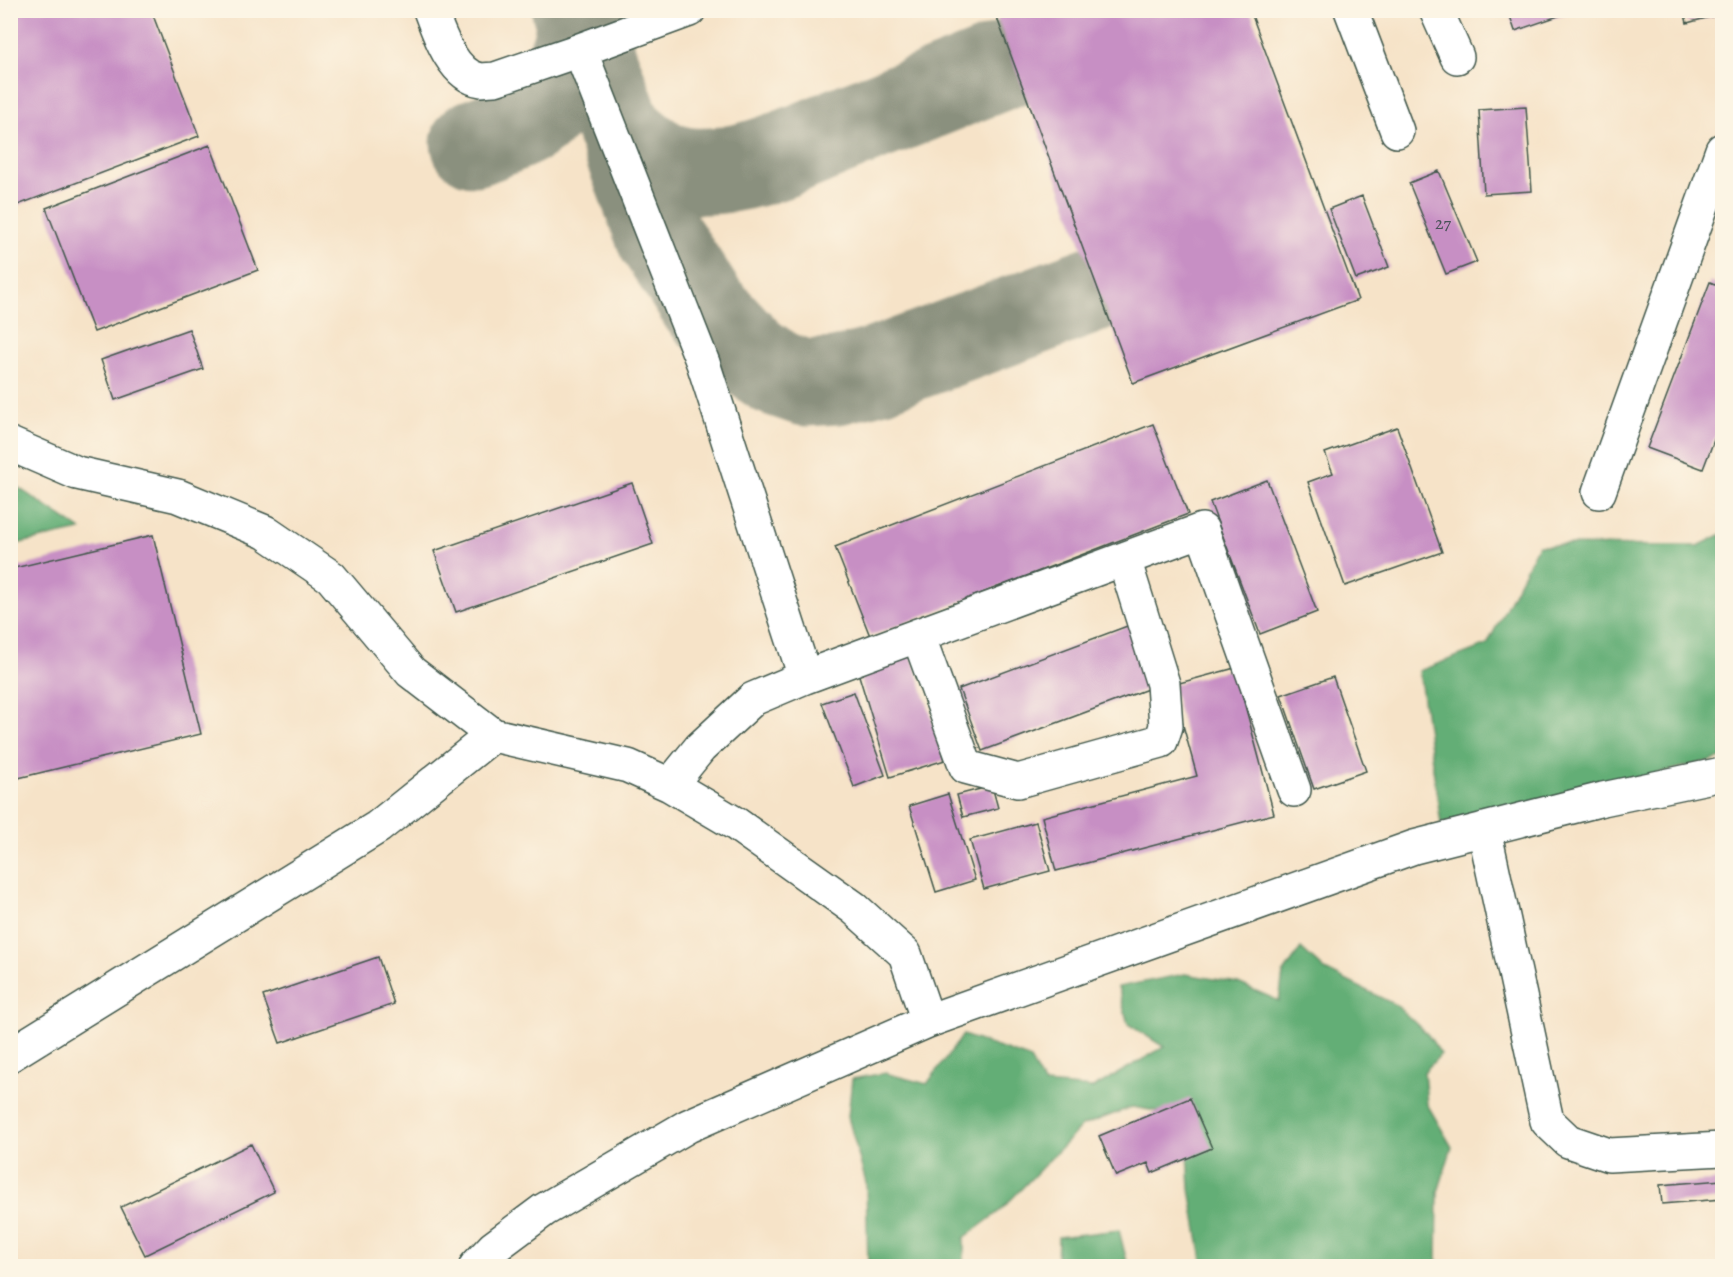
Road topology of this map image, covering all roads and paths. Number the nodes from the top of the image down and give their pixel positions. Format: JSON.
{"nodes":[{"id":1,"x":430,"y":10,"type":"edge"},
{"id":2,"x":689,"y":10,"type":"edge"},
{"id":3,"x":1352,"y":10,"type":"edge"},
{"id":4,"x":1436,"y":10,"type":"edge"},
{"id":5,"x":580,"y":50,"type":"junction"},
{"id":6,"x":1457,"y":57,"type":"dead end"},
{"id":7,"x":1397,"y":131,"type":"dead end"},
{"id":8,"x":1722,"y":150,"type":"edge"},
{"id":9,"x":10,"y":444,"type":"edge"},
{"id":10,"x":1599,"y":492,"type":"dead end"},
{"id":11,"x":1124,"y":559,"type":"junction"},
{"id":12,"x":918,"y":635,"type":"junction"},
{"id":13,"x":805,"y":677,"type":"junction"},
{"id":14,"x":493,"y":735,"type":"junction"},
{"id":15,"x":1722,"y":774,"type":"edge"},
{"id":16,"x":670,"y":785,"type":"junction"},
{"id":17,"x":1294,"y":790,"type":"dead end"},
{"id":18,"x":1484,"y":829,"type":"junction"},
{"id":19,"x":928,"y":1021,"type":"junction"},
{"id":20,"x":10,"y":1055,"type":"edge"},
{"id":21,"x":1722,"y":1149,"type":"edge"},
{"id":22,"x":476,"y":1266,"type":"edge"}],
"edges":[{"from":1,"to":5,"type":"lane"},
{"from":2,"to":5,"type":"lane"},
{"from":3,"to":7,"type":"lane"},
{"from":4,"to":6,"type":"lane"},
{"from":5,"to":13,"type":"lane"},
{"from":8,"to":10,"type":"lane"},
{"from":9,"to":14,"type":"lane"},
{"from":11,"to":12,"type":"lane"},
{"from":11,"to":12,"type":"lane"},
{"from":11,"to":17,"type":"lane"},
{"from":12,"to":13,"type":"lane"},
{"from":13,"to":16,"type":"lane"},
{"from":14,"to":16,"type":"lane"},
{"from":14,"to":20,"type":"lane"},
{"from":15,"to":18,"type":"lane"},
{"from":16,"to":19,"type":"lane"},
{"from":18,"to":19,"type":"lane"},
{"from":18,"to":21,"type":"lane"},
{"from":19,"to":22,"type":"lane"}]}
